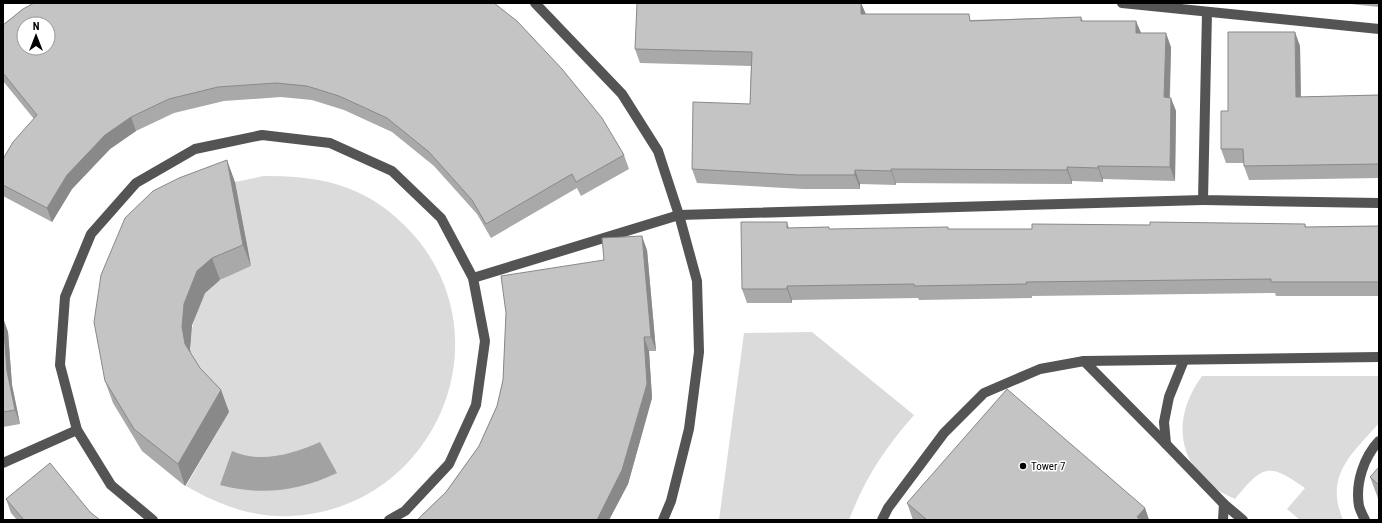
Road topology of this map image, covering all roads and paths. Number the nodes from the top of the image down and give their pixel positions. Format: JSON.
{"nodes":[{"id":1,"x":536,"y":3,"type":"edge"},
{"id":2,"x":1122,"y":3,"type":"edge"},
{"id":3,"x":1207,"y":12,"type":"junction"},
{"id":4,"x":1379,"y":28,"type":"edge"},
{"id":5,"x":1202,"y":200,"type":"junction"},
{"id":6,"x":1379,"y":203,"type":"edge"},
{"id":7,"x":679,"y":215,"type":"junction"},
{"id":8,"x":473,"y":278,"type":"junction"},
{"id":9,"x":1379,"y":357,"type":"edge"},
{"id":10,"x":1184,"y":360,"type":"junction"},
{"id":11,"x":1084,"y":361,"type":"junction"},
{"id":12,"x":77,"y":430,"type":"junction"},
{"id":13,"x":1379,"y":441,"type":"edge"},
{"id":14,"x":1166,"y":444,"type":"junction"},
{"id":15,"x":3,"y":463,"type":"edge"},
{"id":16,"x":1224,"y":504,"type":"junction"},
{"id":17,"x":154,"y":520,"type":"edge"},
{"id":18,"x":389,"y":520,"type":"edge"},
{"id":19,"x":663,"y":520,"type":"edge"},
{"id":20,"x":882,"y":520,"type":"edge"},
{"id":21,"x":1223,"y":520,"type":"edge"},
{"id":22,"x":1243,"y":520,"type":"edge"},
{"id":23,"x":1365,"y":520,"type":"edge"}],
"edges":[{"from":1,"to":7,"type":"street"},
{"from":2,"to":3,"type":"street"},
{"from":3,"to":4,"type":"street"},
{"from":3,"to":5,"type":"street"},
{"from":5,"to":6,"type":"street"},
{"from":5,"to":7,"type":"street"},
{"from":7,"to":8,"type":"street"},
{"from":7,"to":19,"type":"street"},
{"from":8,"to":12,"type":"street"},
{"from":8,"to":18,"type":"street"},
{"from":9,"to":10,"type":"street"},
{"from":10,"to":11,"type":"street"},
{"from":10,"to":14,"type":"street"},
{"from":11,"to":14,"type":"street"},
{"from":11,"to":20,"type":"street"},
{"from":12,"to":15,"type":"street"},
{"from":12,"to":17,"type":"street"},
{"from":13,"to":23,"type":"street"},
{"from":14,"to":16,"type":"street"},
{"from":16,"to":21,"type":"street"},
{"from":16,"to":22,"type":"street"}]}
